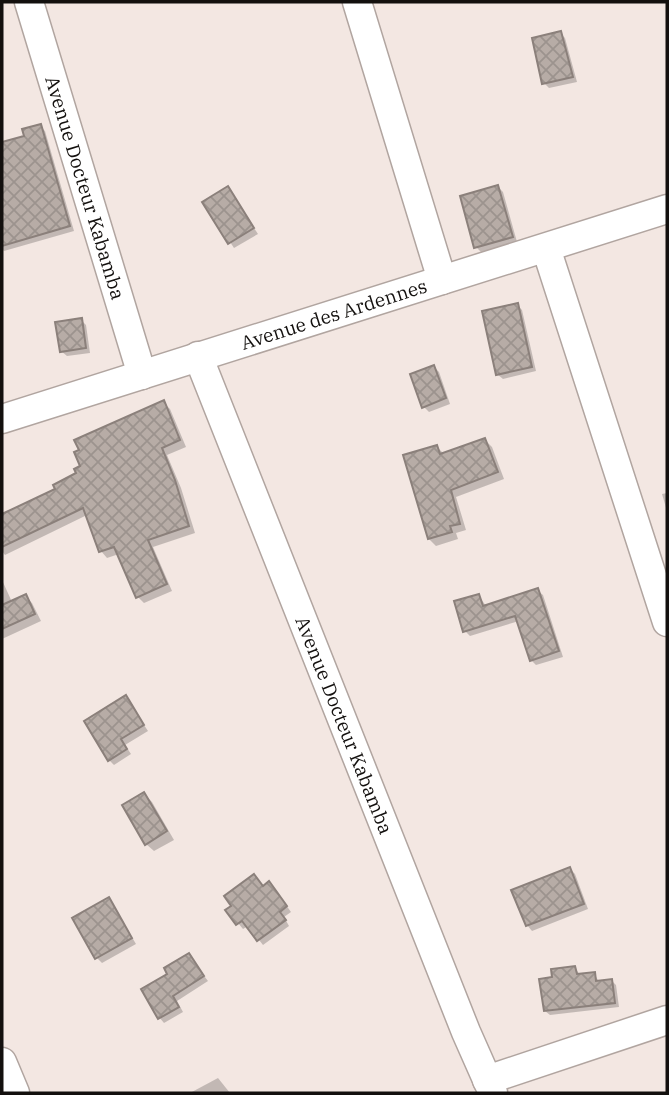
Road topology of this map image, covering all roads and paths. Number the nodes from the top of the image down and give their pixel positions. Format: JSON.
{"nodes":[{"id":1,"x":29,"y":2,"type":"edge"},
{"id":2,"x":357,"y":2,"type":"edge"},
{"id":3,"x":667,"y":209,"type":"edge"},
{"id":4,"x":546,"y":248,"type":"junction"},
{"id":5,"x":442,"y":281,"type":"junction"},
{"id":6,"x":198,"y":356,"type":"junction"},
{"id":7,"x":142,"y":375,"type":"junction"},
{"id":8,"x":2,"y":419,"type":"edge"},
{"id":9,"x":667,"y":622,"type":"edge"},
{"id":10,"x":667,"y":1020,"type":"edge"},
{"id":11,"x":2,"y":1062,"type":"edge"},
{"id":12,"x":490,"y":1086,"type":"edge"},
{"id":13,"x":15,"y":1093,"type":"edge"}],
"edges":[{"from":1,"to":7,"type":"street","name":"Avenue Docteur Kabamba"},
{"from":2,"to":5,"type":"street"},
{"from":3,"to":4,"type":"street","name":"Avenue des Ardennes"},
{"from":4,"to":5,"type":"street","name":"Avenue des Ardennes"},
{"from":4,"to":9,"type":"street"},
{"from":5,"to":6,"type":"street","name":"Avenue des Ardennes"},
{"from":6,"to":7,"type":"street","name":"Avenue des Ardennes"},
{"from":6,"to":12,"type":"street","name":"Avenue Docteur Kabamba"},
{"from":7,"to":8,"type":"street","name":"Avenue des Ardennes"},
{"from":10,"to":12,"type":"street"},
{"from":11,"to":13,"type":"street"}]}
